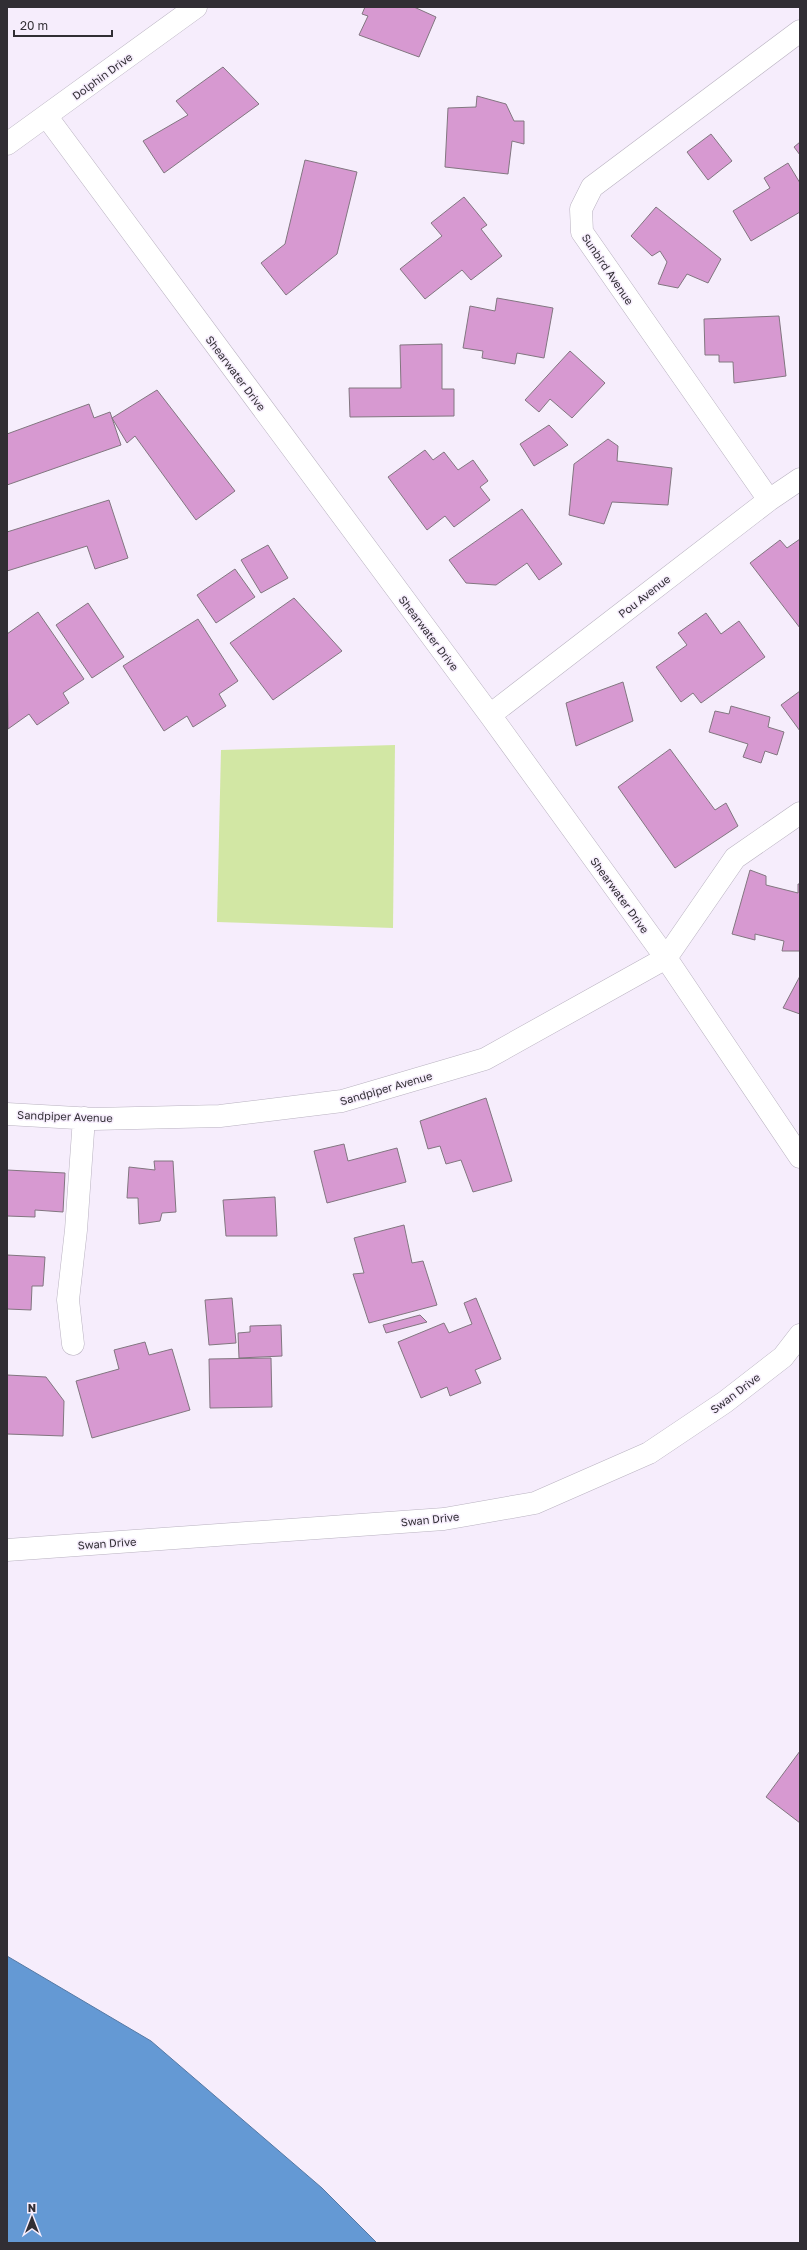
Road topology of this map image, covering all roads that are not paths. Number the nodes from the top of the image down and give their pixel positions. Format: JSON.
{"nodes":[{"id":1,"x":196,"y":7,"type":"edge"},
{"id":2,"x":800,"y":31,"type":"edge"},
{"id":3,"x":46,"y":117,"type":"junction"},
{"id":4,"x":7,"y":144,"type":"edge"},
{"id":5,"x":800,"y":478,"type":"edge"},
{"id":6,"x":769,"y":500,"type":"junction"},
{"id":7,"x":490,"y":715,"type":"junction"},
{"id":8,"x":800,"y":813,"type":"edge"},
{"id":9,"x":666,"y":958,"type":"junction"},
{"id":10,"x":7,"y":1114,"type":"edge"},
{"id":11,"x":84,"y":1118,"type":"junction"},
{"id":12,"x":800,"y":1156,"type":"edge"},
{"id":13,"x":800,"y":1335,"type":"edge"},
{"id":14,"x":73,"y":1344,"type":"dead end"},
{"id":15,"x":7,"y":1550,"type":"edge"}],
"edges":[{"from":1,"to":3,"type":"street","name":"Dolphin Drive"},
{"from":2,"to":6,"type":"street","name":"Sunbird Avenue"},
{"from":3,"to":4,"type":"street","name":"Dolphin Drive"},
{"from":3,"to":7,"type":"street","name":"Shearwater Drive"},
{"from":5,"to":6,"type":"street","name":"Pou Avenue"},
{"from":6,"to":7,"type":"street","name":"Pou Avenue"},
{"from":7,"to":9,"type":"street","name":"Shearwater Drive"},
{"from":8,"to":9,"type":"street"},
{"from":9,"to":11,"type":"street","name":"Sandpiper Avenue"},
{"from":9,"to":12,"type":"street","name":"Shearwater Drive"},
{"from":10,"to":11,"type":"street","name":"Sandpiper Avenue"},
{"from":11,"to":14,"type":"street"},
{"from":13,"to":15,"type":"street","name":"Swan Drive"}]}
